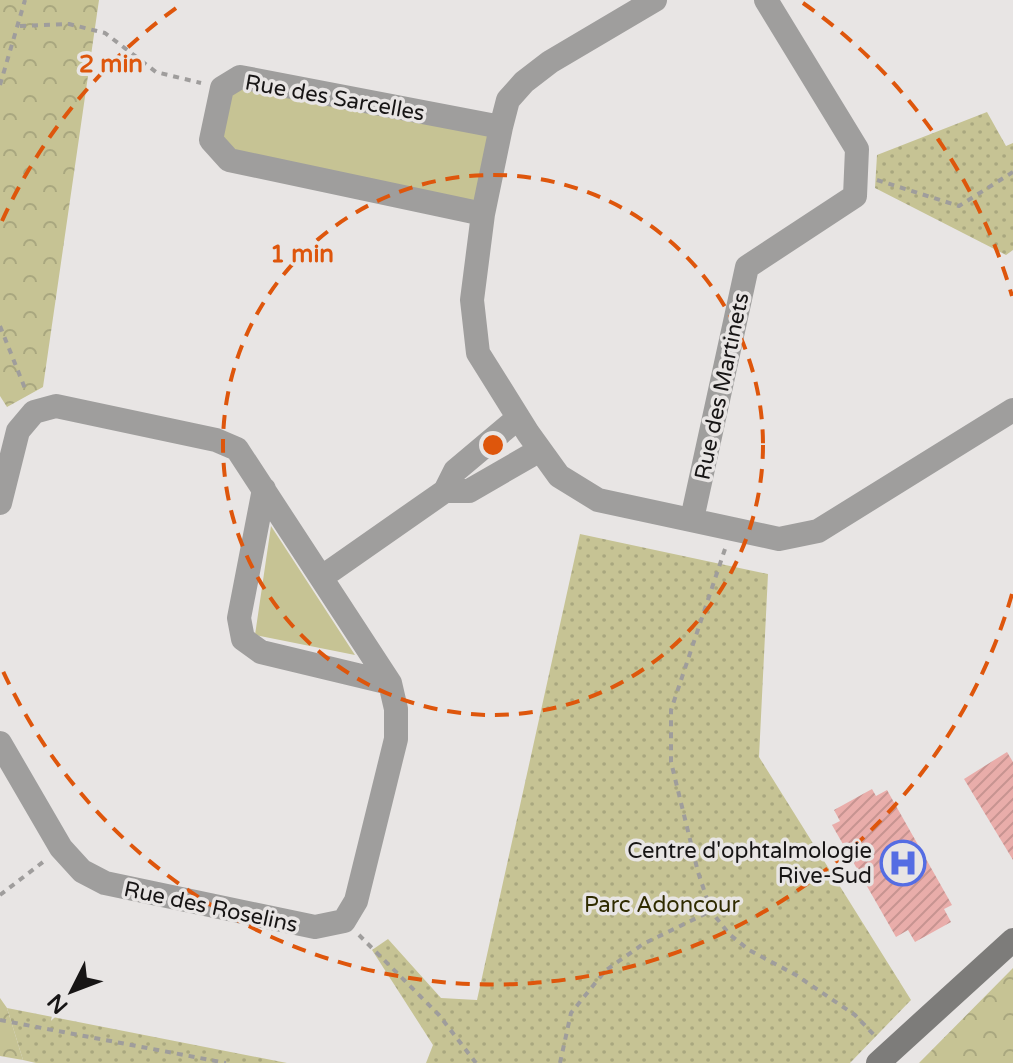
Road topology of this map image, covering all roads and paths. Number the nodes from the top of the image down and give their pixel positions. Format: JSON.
{"nodes":[{"id":1,"x":25,"y":0,"type":"edge"},
{"id":2,"x":655,"y":0,"type":"edge"},
{"id":3,"x":766,"y":0,"type":"edge"},
{"id":4,"x":20,"y":26,"type":"junction"},
{"id":5,"x":0,"y":85,"type":"edge"},
{"id":6,"x":222,"y":88,"type":"junction"},
{"id":7,"x":501,"y":127,"type":"junction"},
{"id":8,"x":1013,"y":172,"type":"edge"},
{"id":9,"x":856,"y":173,"type":"junction"},
{"id":10,"x":483,"y":214,"type":"junction"},
{"id":11,"x":0,"y":326,"type":"edge"},
{"id":12,"x":1013,"y":410,"type":"edge"},
{"id":13,"x":34,"y":412,"type":"junction"},
{"id":14,"x":518,"y":418,"type":"junction"},
{"id":15,"x":540,"y":450,"type":"junction"},
{"id":16,"x":264,"y":489,"type":"junction"},
{"id":17,"x":445,"y":491,"type":"junction"},
{"id":18,"x":0,"y":503,"type":"edge"},
{"id":19,"x":692,"y":519,"type":"junction"},
{"id":20,"x":731,"y":528,"type":"junction"},
{"id":21,"x":322,"y":577,"type":"junction"},
{"id":22,"x":390,"y":683,"type":"junction"},
{"id":23,"x":0,"y":743,"type":"edge"},
{"id":24,"x":61,"y":848,"type":"junction"},
{"id":25,"x":0,"y":895,"type":"edge"},
{"id":26,"x":711,"y":911,"type":"junction"},
{"id":27,"x":344,"y":921,"type":"junction"},
{"id":28,"x":1013,"y":940,"type":"edge"},
{"id":29,"x":0,"y":1020,"type":"edge"},
{"id":30,"x":884,"y":1058,"type":"edge"},
{"id":31,"x":226,"y":1063,"type":"edge"},
{"id":32,"x":476,"y":1063,"type":"edge"},
{"id":33,"x":560,"y":1063,"type":"edge"}],
"edges":[{"from":1,"to":4,"type":"path"},
{"from":2,"to":7,"type":"street"},
{"from":3,"to":9,"type":"street"},
{"from":4,"to":5,"type":"path"},
{"from":4,"to":6,"type":"path"},
{"from":6,"to":7,"type":"street","name":"Rue des Sarcelles"},
{"from":6,"to":10,"type":"street","name":"Rue des Sarcelles"},
{"from":7,"to":10,"type":"street"},
{"from":8,"to":9,"type":"path"},
{"from":9,"to":19,"type":"street","name":"Rue des Martinets"},
{"from":10,"to":14,"type":"street"},
{"from":11,"to":13,"type":"path"},
{"from":12,"to":20,"type":"street"},
{"from":13,"to":16,"type":"street"},
{"from":13,"to":18,"type":"street"},
{"from":14,"to":15,"type":"street"},
{"from":14,"to":17,"type":"street"},
{"from":15,"to":17,"type":"street"},
{"from":15,"to":19,"type":"street"},
{"from":16,"to":21,"type":"street"},
{"from":16,"to":22,"type":"street"},
{"from":17,"to":21,"type":"street"},
{"from":19,"to":20,"type":"street"},
{"from":20,"to":26,"type":"path"},
{"from":21,"to":22,"type":"street"},
{"from":22,"to":27,"type":"street"},
{"from":23,"to":24,"type":"street","name":"Rue des Roselins"},
{"from":24,"to":25,"type":"path"},
{"from":24,"to":27,"type":"street","name":"Rue des Roselins"},
{"from":26,"to":30,"type":"path"},
{"from":26,"to":33,"type":"path"},
{"from":27,"to":32,"type":"path"},
{"from":28,"to":30,"type":"street"},
{"from":29,"to":31,"type":"path"}]}
